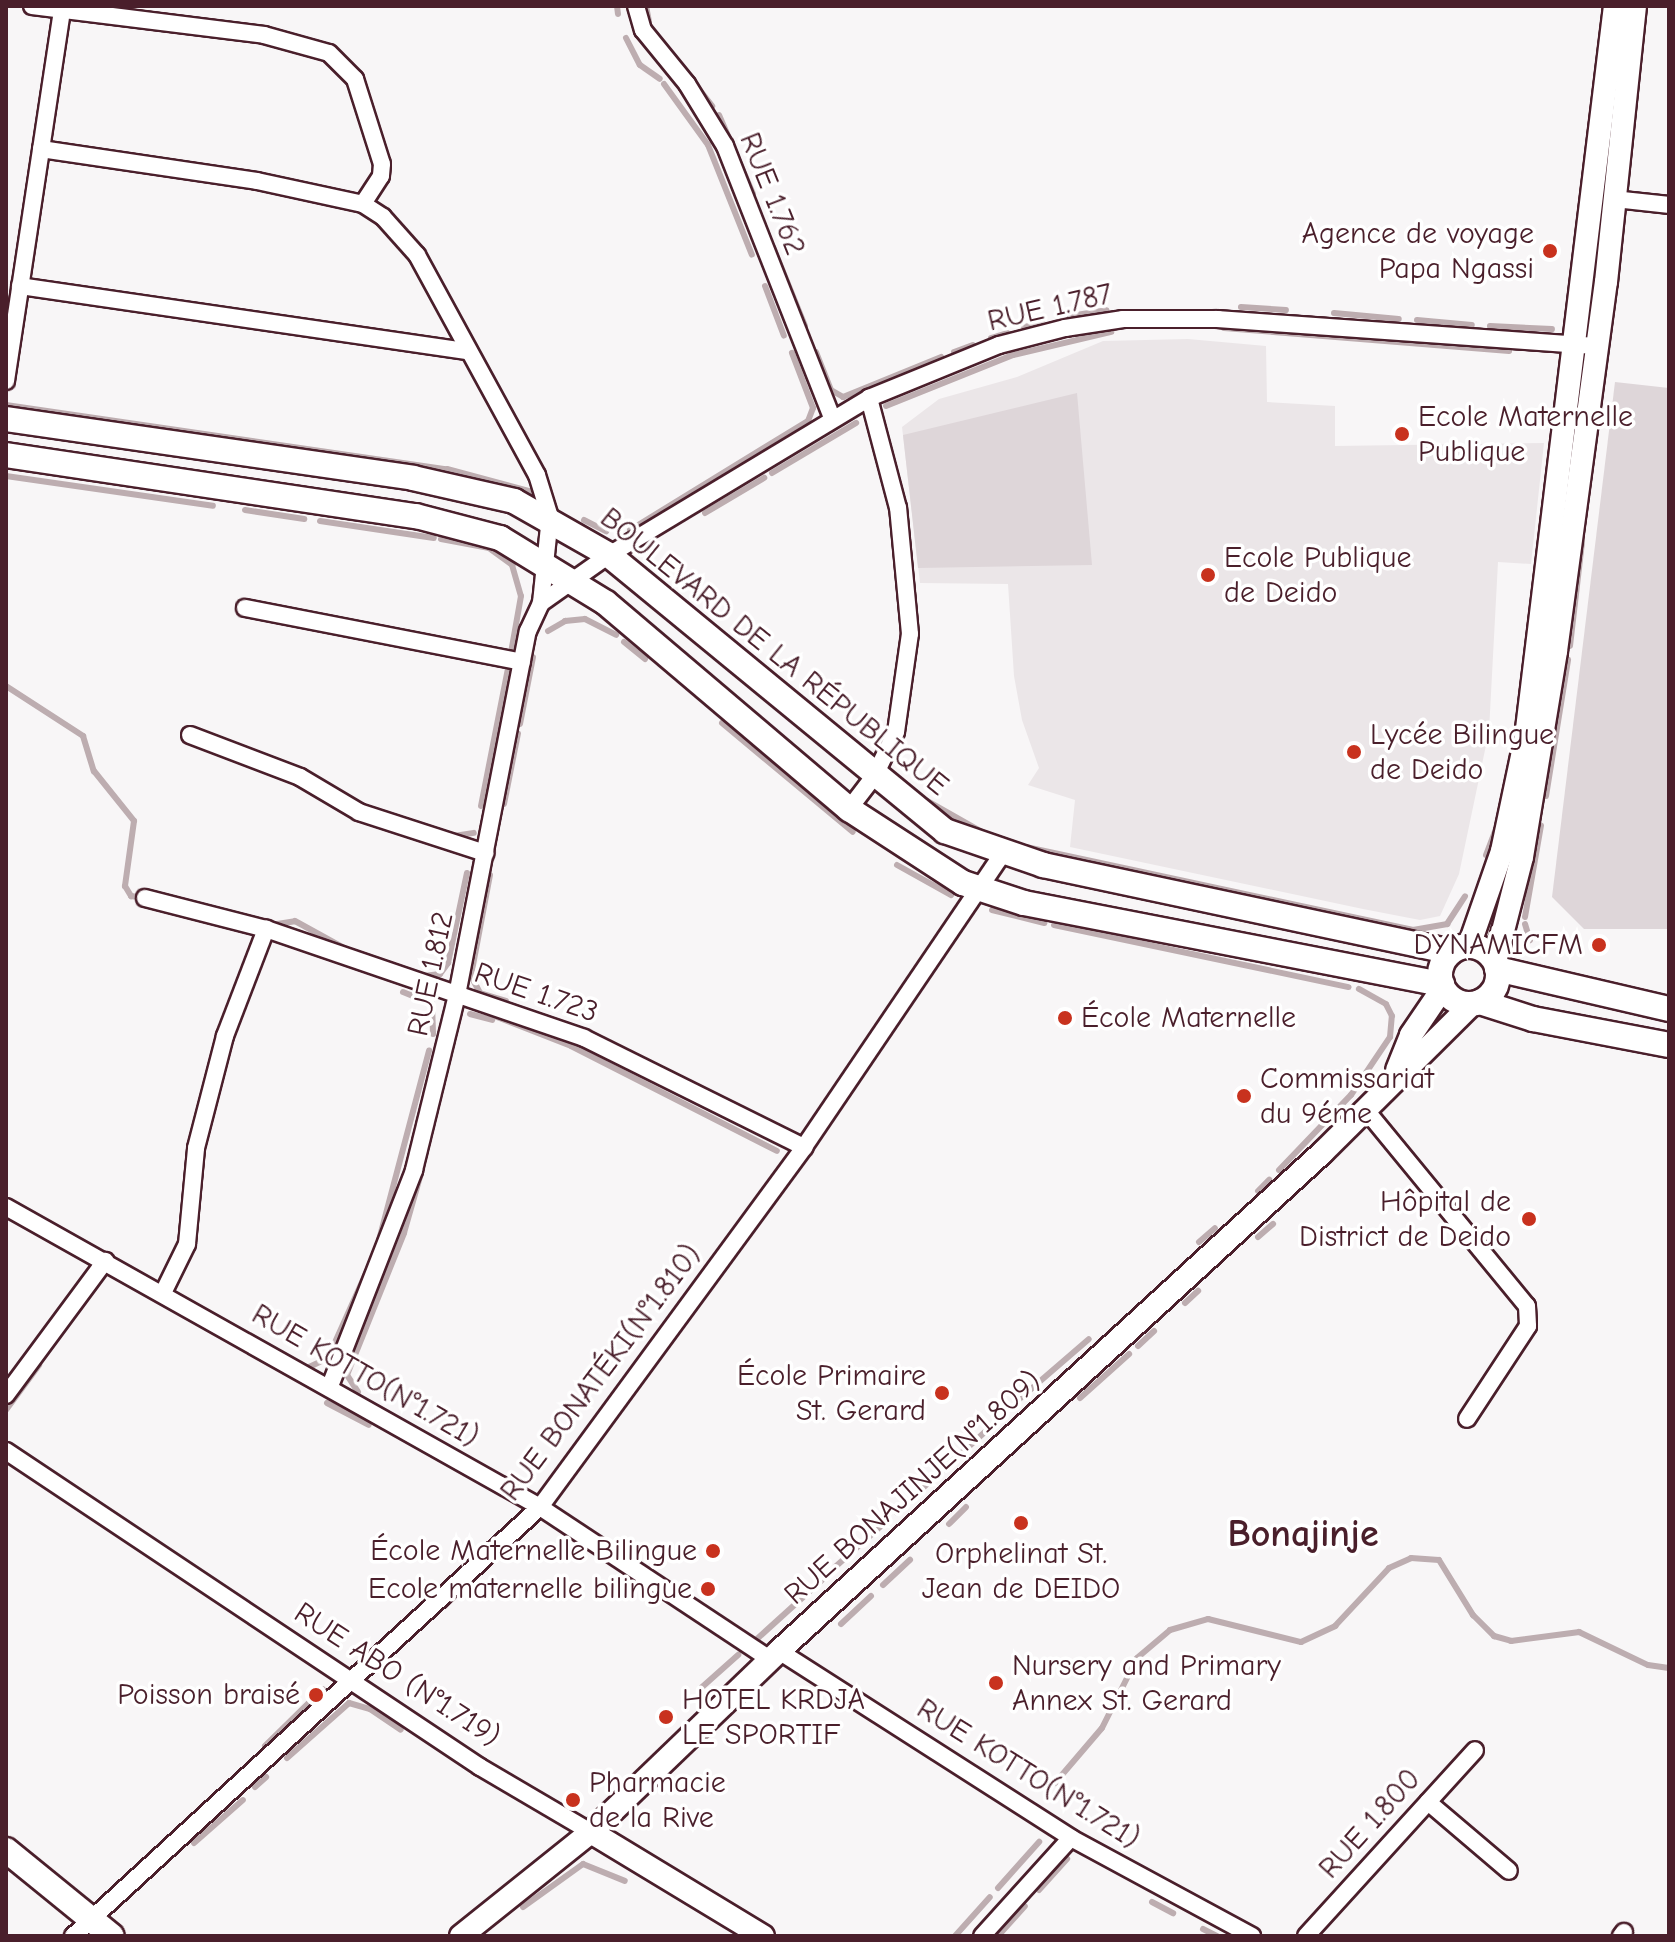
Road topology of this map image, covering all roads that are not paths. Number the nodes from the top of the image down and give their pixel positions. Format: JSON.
{"nodes":[{"id":1,"x":32,"y":6,"type":"edge"},
{"id":2,"x":636,"y":6,"type":"edge"},
{"id":3,"x":1615,"y":6,"type":"edge"},
{"id":4,"x":1635,"y":6,"type":"edge"},
{"id":5,"x":62,"y":11,"type":"junction"},
{"id":6,"x":41,"y":149,"type":"junction"},
{"id":7,"x":1614,"y":199,"type":"junction"},
{"id":8,"x":363,"y":204,"type":"junction"},
{"id":9,"x":1669,"y":205,"type":"edge"},
{"id":10,"x":20,"y":286,"type":"junction"},
{"id":11,"x":1588,"y":345,"type":"junction"},
{"id":12,"x":467,"y":351,"type":"junction"},
{"id":13,"x":6,"y":381,"type":"edge"},
{"id":14,"x":869,"y":398,"type":"junction"},
{"id":15,"x":832,"y":418,"type":"junction"},
{"id":16,"x":6,"y":419,"type":"edge"},
{"id":17,"x":6,"y":455,"type":"edge"},
{"id":18,"x":550,"y":517,"type":"junction"},
{"id":19,"x":609,"y":555,"type":"junction"},
{"id":20,"x":545,"y":561,"type":"junction"},
{"id":21,"x":574,"y":580,"type":"junction"},
{"id":22,"x":541,"y":603,"type":"junction"},
{"id":23,"x":245,"y":608,"type":"dead end"},
{"id":24,"x":725,"y":651,"type":"junction"},
{"id":25,"x":522,"y":662,"type":"junction"},
{"id":26,"x":699,"y":680,"type":"junction"},
{"id":27,"x":190,"y":735,"type":"dead end"},
{"id":28,"x":875,"y":775,"type":"junction"},
{"id":29,"x":849,"y":809,"type":"junction"},
{"id":30,"x":485,"y":853,"type":"junction"},
{"id":31,"x":1002,"y":855,"type":"junction"},
{"id":32,"x":982,"y":891,"type":"junction"},
{"id":33,"x":145,"y":898,"type":"dead end"},
{"id":34,"x":266,"y":929,"type":"junction"},
{"id":35,"x":1460,"y":949,"type":"junction"},
{"id":36,"x":1496,"y":966,"type":"junction"},
{"id":37,"x":1442,"y":986,"type":"junction"},
{"id":38,"x":457,"y":995,"type":"junction"},
{"id":39,"x":1476,"y":1003,"type":"junction"},
{"id":40,"x":1669,"y":1009,"type":"edge"},
{"id":41,"x":1669,"y":1045,"type":"edge"},
{"id":42,"x":1395,"y":1075,"type":"junction"},
{"id":43,"x":1365,"y":1109,"type":"junction"},
{"id":44,"x":804,"y":1147,"type":"junction"},
{"id":45,"x":6,"y":1207,"type":"edge"},
{"id":46,"x":105,"y":1261,"type":"junction"},
{"id":47,"x":163,"y":1293,"type":"junction"},
{"id":48,"x":330,"y":1386,"type":"junction"},
{"id":49,"x":6,"y":1395,"type":"edge"},
{"id":50,"x":1467,"y":1419,"type":"dead end"},
{"id":51,"x":6,"y":1451,"type":"edge"},
{"id":52,"x":540,"y":1507,"type":"junction"},
{"id":53,"x":774,"y":1655,"type":"junction"},
{"id":54,"x":354,"y":1683,"type":"junction"},
{"id":55,"x":1475,"y":1750,"type":"dead end"},
{"id":56,"x":1428,"y":1802,"type":"junction"},
{"id":57,"x":591,"y":1832,"type":"junction"},
{"id":58,"x":1071,"y":1838,"type":"junction"},
{"id":59,"x":6,"y":1850,"type":"edge"},
{"id":60,"x":1509,"y":1871,"type":"dead end"},
{"id":61,"x":92,"y":1919,"type":"junction"},
{"id":62,"x":73,"y":1936,"type":"edge"},
{"id":63,"x":112,"y":1936,"type":"edge"},
{"id":64,"x":461,"y":1936,"type":"edge"},
{"id":65,"x":763,"y":1936,"type":"edge"},
{"id":66,"x":982,"y":1936,"type":"edge"},
{"id":67,"x":1252,"y":1936,"type":"edge"},
{"id":68,"x":1306,"y":1936,"type":"edge"}],
"edges":[{"from":1,"to":5,"type":"street"},
{"from":2,"to":15,"type":"street","name":"RUE 1.762"},
{"from":3,"to":11,"type":"main road"},
{"from":4,"to":7,"type":"main road"},
{"from":5,"to":6,"type":"street"},
{"from":5,"to":8,"type":"street"},
{"from":6,"to":8,"type":"street"},
{"from":6,"to":10,"type":"street"},
{"from":7,"to":9,"type":"street"},
{"from":7,"to":11,"type":"main road"},
{"from":8,"to":12,"type":"street"},
{"from":10,"to":12,"type":"street"},
{"from":10,"to":13,"type":"street"},
{"from":11,"to":14,"type":"street","name":"RUE 1.787"},
{"from":11,"to":35,"type":"main road"},
{"from":11,"to":36,"type":"main road"},
{"from":12,"to":18,"type":"street"},
{"from":14,"to":15,"type":"street","name":"RUE 1.787"},
{"from":14,"to":28,"type":"street"},
{"from":15,"to":19,"type":"street","name":"RUE 1.787"},
{"from":16,"to":18,"type":"main road","name":"BOULEVARD DE LA RÉPUBLIQUE"},
{"from":17,"to":20,"type":"main road"},
{"from":18,"to":19,"type":"main road","name":"BOULEVARD DE LA RÉPUBLIQUE"},
{"from":18,"to":20,"type":"street","name":"RUE 1.812"},
{"from":19,"to":21,"type":"street","name":"RUE 1.787"},
{"from":19,"to":24,"type":"main road","name":"BOULEVARD DE LA RÉPUBLIQUE"},
{"from":20,"to":21,"type":"main road"},
{"from":20,"to":22,"type":"street","name":"RUE 1.812"},
{"from":21,"to":22,"type":"street"},
{"from":21,"to":26,"type":"main road"},
{"from":22,"to":25,"type":"street","name":"RUE 1.812"},
{"from":23,"to":25,"type":"street"},
{"from":24,"to":26,"type":"main road"},
{"from":24,"to":28,"type":"main road","name":"BOULEVARD DE LA RÉPUBLIQUE"},
{"from":25,"to":30,"type":"street","name":"RUE 1.812"},
{"from":26,"to":29,"type":"main road"},
{"from":27,"to":30,"type":"street"},
{"from":28,"to":29,"type":"street"},
{"from":28,"to":31,"type":"main road","name":"BOULEVARD DE LA RÉPUBLIQUE"},
{"from":29,"to":32,"type":"main road"},
{"from":30,"to":38,"type":"street","name":"RUE 1.812"},
{"from":31,"to":32,"type":"street","name":"RUE BONATÉKI(N°1.810)"},
{"from":31,"to":35,"type":"main road","name":"BOULEVARD DE LA RÉPUBLIQUE"},
{"from":32,"to":37,"type":"main road"},
{"from":32,"to":44,"type":"street","name":"RUE BONATÉKI(N°1.810)"},
{"from":33,"to":34,"type":"street","name":"RUE 1.723"},
{"from":34,"to":38,"type":"street","name":"RUE 1.723"},
{"from":34,"to":47,"type":"street"},
{"from":35,"to":36,"type":"main road"},
{"from":35,"to":37,"type":"main road"},
{"from":36,"to":39,"type":"main road"},
{"from":36,"to":40,"type":"main road"},
{"from":37,"to":39,"type":"main road"},
{"from":37,"to":42,"type":"main road","name":"RUE BONAJINJE(N°1.809)"},
{"from":38,"to":44,"type":"street","name":"RUE 1.723"},
{"from":38,"to":48,"type":"street","name":"RUE 1.812"},
{"from":39,"to":41,"type":"main road"},
{"from":39,"to":42,"type":"main road","name":"RUE BONAJINJE(N°1.809)"},
{"from":42,"to":43,"type":"main road","name":"RUE BONAJINJE(N°1.809)"},
{"from":43,"to":50,"type":"street"},
{"from":43,"to":53,"type":"main road","name":"RUE BONAJINJE(N°1.809)"},
{"from":44,"to":52,"type":"street","name":"RUE BONATÉKI(N°1.810)"},
{"from":45,"to":46,"type":"street","name":"RUE KOTTO(N°1.721)"},
{"from":46,"to":47,"type":"street","name":"RUE KOTTO(N°1.721)"},
{"from":46,"to":49,"type":"street"},
{"from":47,"to":48,"type":"street","name":"RUE KOTTO(N°1.721)"},
{"from":48,"to":52,"type":"street","name":"RUE KOTTO(N°1.721)"},
{"from":51,"to":54,"type":"street","name":"RUE ABO (N°1.719)"},
{"from":52,"to":53,"type":"street","name":"RUE KOTTO(N°1.721)"},
{"from":52,"to":54,"type":"street","name":"RUE BONATÉKI(N°1.810)"},
{"from":53,"to":57,"type":"main road","name":"RUE BONAJINJE(N°1.809)"},
{"from":53,"to":58,"type":"street","name":"RUE KOTTO(N°1.721)"},
{"from":54,"to":57,"type":"street","name":"RUE ABO (N°1.719)"},
{"from":54,"to":61,"type":"street","name":"RUE BONATÉKI(N°1.810)"},
{"from":55,"to":56,"type":"street","name":"RUE 1.800"},
{"from":56,"to":60,"type":"street"},
{"from":56,"to":68,"type":"street","name":"RUE 1.800"},
{"from":57,"to":64,"type":"main road","name":"RUE BONAJINJE(N°1.809)"},
{"from":57,"to":65,"type":"main road","name":"RUE ABO (N°1.719)"},
{"from":58,"to":66,"type":"street"},
{"from":58,"to":67,"type":"street","name":"RUE KOTTO(N°1.721)"},
{"from":59,"to":61,"type":"main road"},
{"from":61,"to":62,"type":"street","name":"RUE BONATÉKI(N°1.810)"},
{"from":61,"to":63,"type":"main road"}]}
